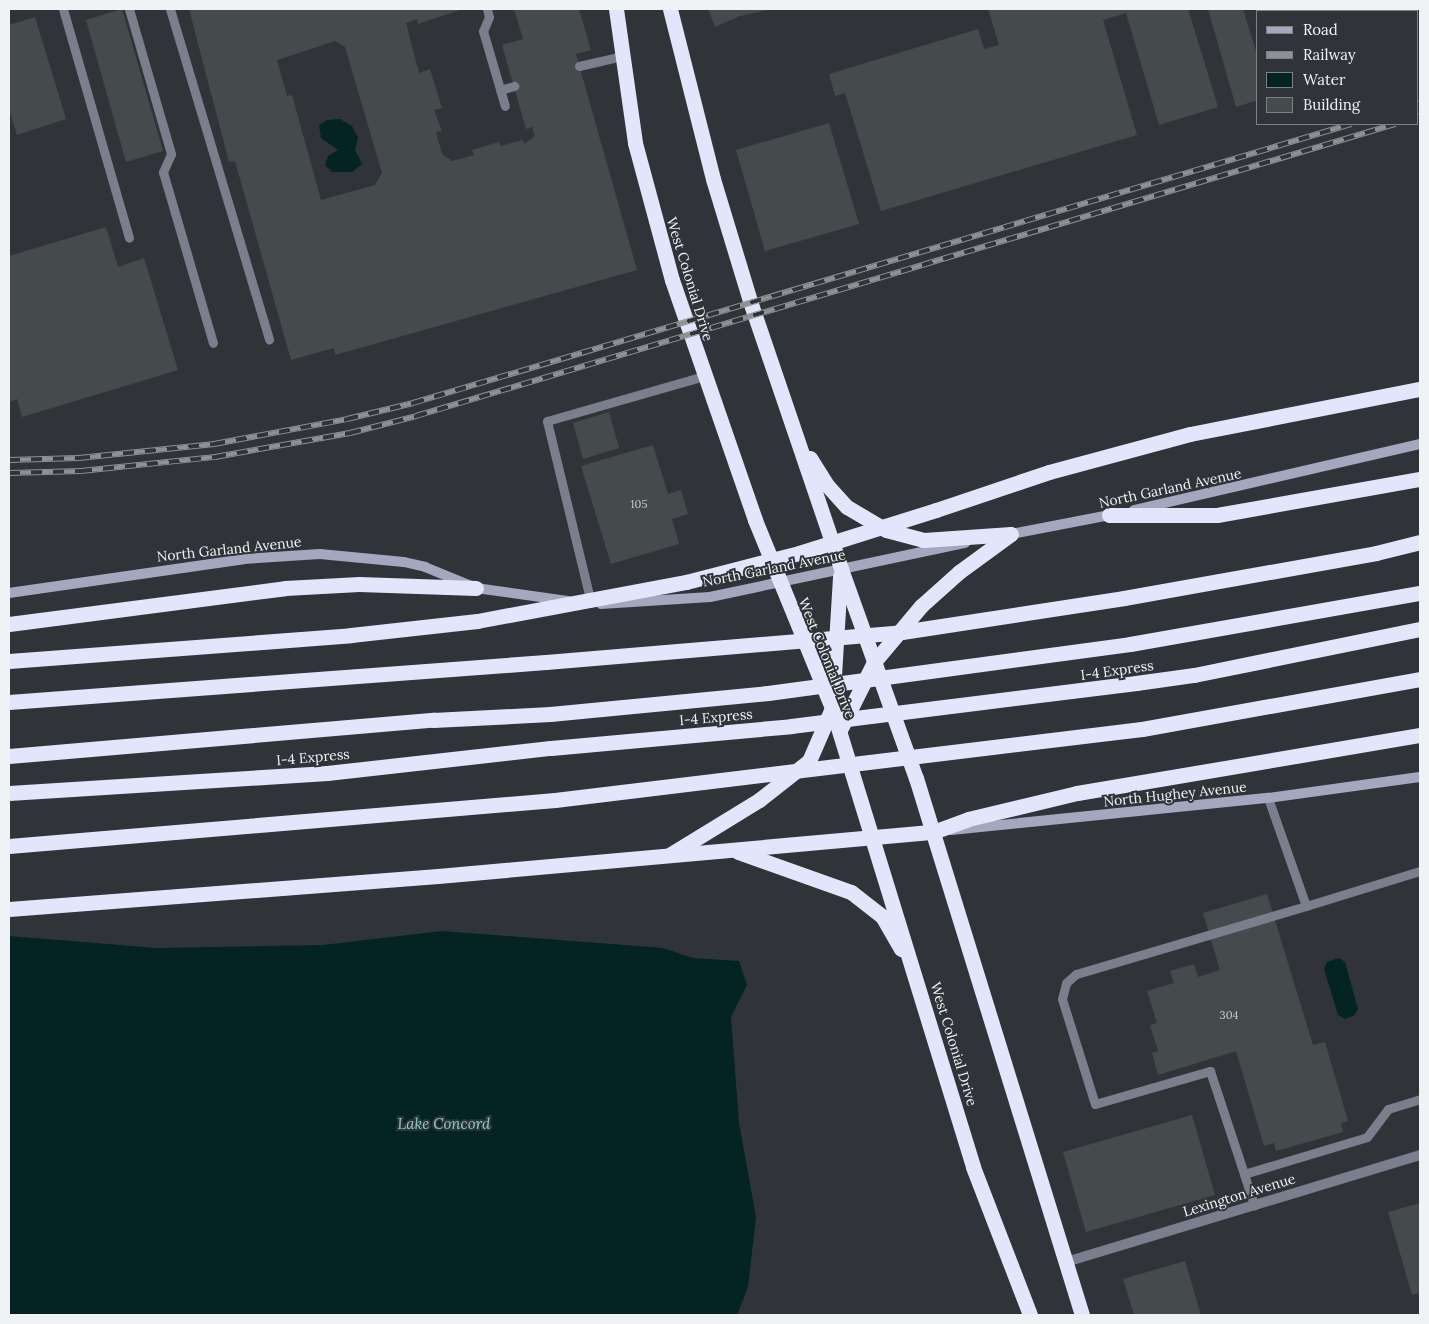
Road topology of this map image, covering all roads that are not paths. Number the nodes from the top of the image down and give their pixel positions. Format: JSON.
{"nodes":[{"id":1,"x":64,"y":9,"type":"edge"},
{"id":2,"x":128,"y":9,"type":"edge"},
{"id":3,"x":170,"y":9,"type":"edge"},
{"id":4,"x":487,"y":9,"type":"edge"},
{"id":5,"x":616,"y":9,"type":"edge"},
{"id":6,"x":670,"y":9,"type":"edge"},
{"id":7,"x":622,"y":56,"type":"junction"},
{"id":8,"x":579,"y":66,"type":"dead end"},
{"id":9,"x":514,"y":86,"type":"dead end"},
{"id":10,"x":500,"y":90,"type":"junction"},
{"id":11,"x":505,"y":106,"type":"dead end"},
{"id":12,"x":129,"y":238,"type":"dead end"},
{"id":13,"x":269,"y":340,"type":"dead end"},
{"id":14,"x":213,"y":343,"type":"dead end"},
{"id":15,"x":704,"y":376,"type":"junction"},
{"id":16,"x":1420,"y":389,"type":"edge"},
{"id":17,"x":790,"y":421,"type":"junction"},
{"id":18,"x":1420,"y":444,"type":"edge"},
{"id":19,"x":1420,"y":479,"type":"edge"},
{"id":20,"x":1110,"y":516,"type":"junction"},
{"id":21,"x":1011,"y":534,"type":"junction"},
{"id":22,"x":1420,"y":542,"type":"edge"},
{"id":23,"x":841,"y":569,"type":"junction"},
{"id":24,"x":780,"y":584,"type":"junction"},
{"id":25,"x":476,"y":588,"type":"junction"},
{"id":26,"x":9,"y":592,"type":"edge"},
{"id":27,"x":1420,"y":593,"type":"edge"},
{"id":28,"x":591,"y":604,"type":"junction"},
{"id":29,"x":9,"y":624,"type":"edge"},
{"id":30,"x":1420,"y":629,"type":"edge"},
{"id":31,"x":9,"y":661,"type":"edge"},
{"id":32,"x":874,"y":662,"type":"junction"},
{"id":33,"x":1420,"y":679,"type":"edge"},
{"id":34,"x":9,"y":702,"type":"edge"},
{"id":35,"x":832,"y":708,"type":"junction"},
{"id":36,"x":840,"y":732,"type":"junction"},
{"id":37,"x":1420,"y":735,"type":"edge"},
{"id":38,"x":9,"y":756,"type":"edge"},
{"id":39,"x":1420,"y":777,"type":"edge"},
{"id":40,"x":9,"y":793,"type":"edge"},
{"id":41,"x":1268,"y":798,"type":"junction"},
{"id":42,"x":933,"y":832,"type":"junction"},
{"id":43,"x":874,"y":838,"type":"junction"},
{"id":44,"x":9,"y":846,"type":"edge"},
{"id":45,"x":732,"y":850,"type":"junction"},
{"id":46,"x":668,"y":856,"type":"junction"},
{"id":47,"x":1420,"y":871,"type":"edge"},
{"id":48,"x":1308,"y":905,"type":"junction"},
{"id":49,"x":9,"y":909,"type":"edge"},
{"id":50,"x":915,"y":974,"type":"junction"},
{"id":51,"x":1420,"y":1099,"type":"edge"},
{"id":52,"x":1420,"y":1155,"type":"edge"},
{"id":53,"x":1244,"y":1174,"type":"junction"},
{"id":54,"x":1254,"y":1205,"type":"junction"},
{"id":55,"x":1066,"y":1262,"type":"junction"},
{"id":56,"x":1030,"y":1315,"type":"edge"},
{"id":57,"x":1082,"y":1315,"type":"edge"}],
"edges":[{"from":1,"to":12,"type":"lane"},
{"from":2,"to":14,"type":"lane"},
{"from":3,"to":13,"type":"lane"},
{"from":4,"to":10,"type":"lane"},
{"from":5,"to":7,"type":"highway","name":"West Colonial Drive"},
{"from":6,"to":17,"type":"highway"},
{"from":7,"to":8,"type":"lane"},
{"from":7,"to":15,"type":"highway","name":"West Colonial Drive"},
{"from":9,"to":10,"type":"lane"},
{"from":10,"to":11,"type":"lane"},
{"from":15,"to":24,"type":"highway","name":"West Colonial Drive"},
{"from":15,"to":28,"type":"lane"},
{"from":16,"to":31,"type":"highway","bridge":true},
{"from":17,"to":21,"type":"highway"},
{"from":17,"to":23,"type":"highway"},
{"from":18,"to":20,"type":"street","name":"North Garland Avenue"},
{"from":19,"to":20,"type":"highway"},
{"from":20,"to":21,"type":"street","name":"North Garland Avenue"},
{"from":21,"to":23,"type":"street","name":"North Garland Avenue"},
{"from":21,"to":32,"type":"highway"},
{"from":22,"to":34,"type":"highway","bridge":true},
{"from":23,"to":24,"type":"street","name":"North Garland Avenue"},
{"from":23,"to":32,"type":"highway"},
{"from":23,"to":35,"type":"highway"},
{"from":24,"to":28,"type":"street","name":"North Garland Avenue"},
{"from":24,"to":35,"type":"highway","name":"West Colonial Drive"},
{"from":25,"to":26,"type":"street","name":"North Garland Avenue"},
{"from":25,"to":28,"type":"street","name":"North Garland Avenue"},
{"from":25,"to":29,"type":"highway"},
{"from":27,"to":38,"type":"highway","name":"I-4 Express","bridge":true},
{"from":30,"to":40,"type":"highway","name":"I-4 Express","bridge":true},
{"from":32,"to":36,"type":"highway"},
{"from":32,"to":42,"type":"highway"},
{"from":33,"to":44,"type":"highway","bridge":true},
{"from":35,"to":36,"type":"highway","name":"West Colonial Drive"},
{"from":35,"to":46,"type":"highway"},
{"from":36,"to":43,"type":"highway","name":"West Colonial Drive"},
{"from":37,"to":42,"type":"highway"},
{"from":39,"to":41,"type":"street","name":"North Hughey Avenue"},
{"from":41,"to":42,"type":"street","name":"North Hughey Avenue"},
{"from":41,"to":48,"type":"lane"},
{"from":42,"to":43,"type":"highway"},
{"from":42,"to":55,"type":"highway"},
{"from":43,"to":45,"type":"highway"},
{"from":43,"to":50,"type":"highway","name":"West Colonial Drive"},
{"from":45,"to":46,"type":"highway"},
{"from":45,"to":50,"type":"highway"},
{"from":46,"to":49,"type":"highway"},
{"from":47,"to":48,"type":"lane"},
{"from":48,"to":53,"type":"lane"},
{"from":50,"to":56,"type":"highway","name":"West Colonial Drive"},
{"from":51,"to":53,"type":"lane"},
{"from":52,"to":54,"type":"street","name":"Lexington Avenue"},
{"from":53,"to":54,"type":"lane"},
{"from":54,"to":55,"type":"street","name":"Lexington Avenue"},
{"from":55,"to":57,"type":"highway"}]}
